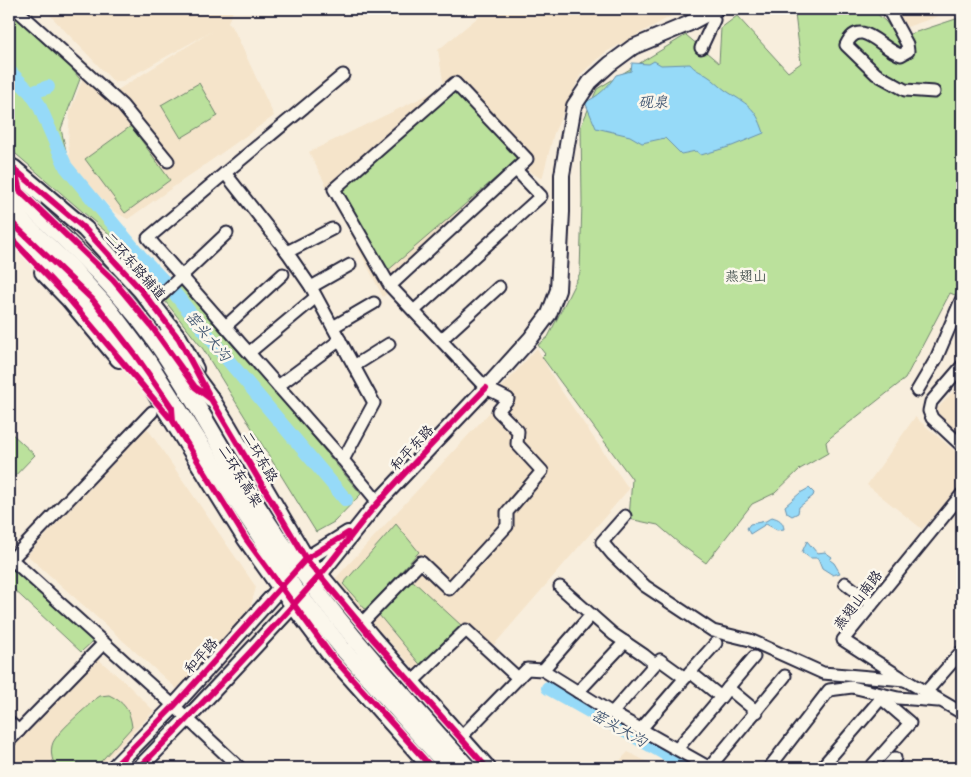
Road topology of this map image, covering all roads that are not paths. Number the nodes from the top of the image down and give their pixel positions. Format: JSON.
{"nodes":[{"id":1,"x":16,"y":9,"type":"edge"},
{"id":2,"x":888,"y":9,"type":"edge"},
{"id":3,"x":710,"y":10,"type":"edge"},
{"id":4,"x":702,"y":48,"type":"dead end"},
{"id":5,"x":343,"y":75,"type":"dead end"},
{"id":6,"x":934,"y":92,"type":"dead end"},
{"id":7,"x":168,"y":161,"type":"dead end"},
{"id":8,"x":11,"y":170,"type":"edge"},
{"id":9,"x":516,"y":170,"type":"junction"},
{"id":10,"x":225,"y":174,"type":"junction"},
{"id":11,"x":9,"y":189,"type":"edge"},
{"id":12,"x":9,"y":209,"type":"edge"},
{"id":13,"x":9,"y":220,"type":"edge"},
{"id":14,"x":9,"y":227,"type":"edge"},
{"id":15,"x":332,"y":229,"type":"dead end"},
{"id":16,"x":227,"y":233,"type":"dead end"},
{"id":17,"x":9,"y":236,"type":"edge"},
{"id":18,"x":287,"y":252,"type":"junction"},
{"id":19,"x":350,"y":265,"type":"dead end"},
{"id":20,"x":283,"y":274,"type":"dead end"},
{"id":21,"x":181,"y":276,"type":"junction"},
{"id":22,"x":390,"y":286,"type":"junction"},
{"id":23,"x":499,"y":287,"type":"dead end"},
{"id":24,"x":314,"y":292,"type":"junction"},
{"id":25,"x":962,"y":298,"type":"edge"},
{"id":26,"x":154,"y":301,"type":"junction"},
{"id":27,"x":374,"y":304,"type":"dead end"},
{"id":28,"x":416,"y":309,"type":"dead end"},
{"id":29,"x":226,"y":325,"type":"dead end"},
{"id":30,"x":332,"y":327,"type":"junction"},
{"id":31,"x":340,"y":340,"type":"junction"},
{"id":32,"x":441,"y":340,"type":"junction"},
{"id":33,"x":389,"y":344,"type":"dead end"},
{"id":34,"x":251,"y":351,"type":"dead end"},
{"id":35,"x":354,"y":366,"type":"junction"},
{"id":36,"x":962,"y":366,"type":"edge"},
{"id":37,"x":278,"y":386,"type":"junction"},
{"id":38,"x":486,"y":388,"type":"junction"},
{"id":39,"x":917,"y":391,"type":"dead end"},
{"id":40,"x":211,"y":400,"type":"junction"},
{"id":41,"x":152,"y":412,"type":"dead end"},
{"id":42,"x":173,"y":421,"type":"junction"},
{"id":43,"x":962,"y":446,"type":"edge"},
{"id":44,"x":343,"y":460,"type":"junction"},
{"id":45,"x":962,"y":494,"type":"edge"},
{"id":46,"x":378,"y":502,"type":"junction"},
{"id":47,"x":624,"y":516,"type":"dead end"},
{"id":48,"x":356,"y":527,"type":"junction"},
{"id":49,"x":306,"y":559,"type":"junction"},
{"id":50,"x":10,"y":560,"type":"edge"},
{"id":51,"x":320,"y":575,"type":"junction"},
{"id":52,"x":845,"y":583,"type":"dead end"},
{"id":53,"x":280,"y":587,"type":"junction"},
{"id":54,"x":560,"y":587,"type":"dead end"},
{"id":55,"x":872,"y":604,"type":"junction"},
{"id":56,"x":293,"y":605,"type":"junction"},
{"id":57,"x":591,"y":615,"type":"junction"},
{"id":58,"x":360,"y":625,"type":"junction"},
{"id":59,"x":624,"y":642,"type":"junction"},
{"id":60,"x":104,"y":643,"type":"junction"},
{"id":61,"x":716,"y":643,"type":"dead end"},
{"id":62,"x":962,"y":651,"type":"edge"},
{"id":63,"x":754,"y":658,"type":"dead end"},
{"id":64,"x":655,"y":664,"type":"junction"},
{"id":65,"x":543,"y":670,"type":"junction"},
{"id":66,"x":688,"y":675,"type":"junction"},
{"id":67,"x":785,"y":676,"type":"dead end"},
{"id":68,"x":518,"y":678,"type":"junction"},
{"id":69,"x":905,"y":680,"type":"junction"},
{"id":70,"x":411,"y":683,"type":"junction"},
{"id":71,"x":578,"y":692,"type":"junction"},
{"id":72,"x":926,"y":692,"type":"junction"},
{"id":73,"x":725,"y":693,"type":"junction"},
{"id":74,"x":882,"y":696,"type":"junction"},
{"id":75,"x":942,"y":701,"type":"junction"},
{"id":76,"x":176,"y":704,"type":"junction"},
{"id":77,"x":757,"y":712,"type":"junction"},
{"id":78,"x":612,"y":713,"type":"junction"},
{"id":79,"x":962,"y":713,"type":"edge"},
{"id":80,"x":190,"y":718,"type":"junction"},
{"id":81,"x":9,"y":722,"type":"edge"},
{"id":82,"x":642,"y":728,"type":"junction"},
{"id":83,"x":19,"y":731,"type":"junction"},
{"id":84,"x":460,"y":738,"type":"junction"},
{"id":85,"x":9,"y":741,"type":"edge"},
{"id":86,"x":677,"y":749,"type":"junction"},
{"id":87,"x":895,"y":758,"type":"dead end"},
{"id":88,"x":113,"y":768,"type":"edge"},
{"id":89,"x":139,"y":768,"type":"edge"},
{"id":90,"x":240,"y":768,"type":"edge"},
{"id":91,"x":432,"y":768,"type":"edge"},
{"id":92,"x":449,"y":768,"type":"edge"},
{"id":93,"x":468,"y":768,"type":"edge"},
{"id":94,"x":487,"y":768,"type":"edge"},
{"id":95,"x":709,"y":768,"type":"edge"},
{"id":96,"x":769,"y":768,"type":"edge"},
{"id":97,"x":821,"y":768,"type":"edge"},
{"id":98,"x":870,"y":768,"type":"edge"},
{"id":99,"x":886,"y":768,"type":"edge"}],
"edges":[{"from":1,"to":7,"type":"street"},
{"from":2,"to":6,"type":"street"},
{"from":3,"to":4,"type":"street"},
{"from":3,"to":38,"type":"main road","name":"和平东路"},
{"from":5,"to":10,"type":"street"},
{"from":8,"to":26,"type":"highway","name":"二环东路辅道"},
{"from":8,"to":40,"type":"highway","bridge":true},
{"from":9,"to":22,"type":"street"},
{"from":9,"to":22,"type":"street"},
{"from":9,"to":28,"type":"street"},
{"from":10,"to":18,"type":"street"},
{"from":10,"to":21,"type":"street"},
{"from":11,"to":93,"type":"highway","name":"二环东高架","bridge":true},
{"from":12,"to":92,"type":"highway","name":"二环东高架","bridge":true},
{"from":13,"to":42,"type":"highway"},
{"from":14,"to":42,"type":"highway"},
{"from":15,"to":18,"type":"street"},
{"from":16,"to":21,"type":"street"},
{"from":17,"to":42,"type":"highway"},
{"from":18,"to":24,"type":"street"},
{"from":19,"to":24,"type":"street"},
{"from":20,"to":29,"type":"street"},
{"from":21,"to":26,"type":"street"},
{"from":21,"to":37,"type":"street"},
{"from":22,"to":32,"type":"street"},
{"from":23,"to":32,"type":"street"},
{"from":24,"to":30,"type":"street"},
{"from":24,"to":34,"type":"street"},
{"from":25,"to":39,"type":"street"},
{"from":26,"to":40,"type":"highway","name":"二环东路辅道"},
{"from":27,"to":30,"type":"street"},
{"from":30,"to":31,"type":"street"},
{"from":31,"to":35,"type":"street"},
{"from":31,"to":37,"type":"street"},
{"from":32,"to":38,"type":"street"},
{"from":33,"to":35,"type":"street"},
{"from":35,"to":44,"type":"street"},
{"from":36,"to":43,"type":"street"},
{"from":37,"to":44,"type":"street"},
{"from":38,"to":46,"type":"main road","name":"和平东路"},
{"from":38,"to":58,"type":"street"},
{"from":40,"to":49,"type":"highway","name":"二环东路"},
{"from":41,"to":50,"type":"street"},
{"from":42,"to":53,"type":"highway"},
{"from":44,"to":46,"type":"street"},
{"from":45,"to":55,"type":"street","name":"燕翅山南路"},
{"from":46,"to":48,"type":"main road","name":"和平东路"},
{"from":47,"to":69,"type":"street"},
{"from":48,"to":49,"type":"main road","name":"和平东路"},
{"from":48,"to":51,"type":"main road","name":"和平东路"},
{"from":49,"to":51,"type":"highway","name":"二环东路"},
{"from":49,"to":53,"type":"main road","name":"和平路"},
{"from":50,"to":60,"type":"street"},
{"from":51,"to":56,"type":"main road"},
{"from":51,"to":58,"type":"highway","name":"二环东路"},
{"from":52,"to":55,"type":"street"},
{"from":53,"to":56,"type":"highway"},
{"from":53,"to":76,"type":"main road","name":"和平路"},
{"from":54,"to":57,"type":"street"},
{"from":55,"to":69,"type":"street","name":"燕翅山南路"},
{"from":56,"to":80,"type":"main road"},
{"from":56,"to":91,"type":"highway"},
{"from":57,"to":59,"type":"street"},
{"from":57,"to":65,"type":"street"},
{"from":58,"to":70,"type":"highway","name":"二环东路"},
{"from":59,"to":64,"type":"street"},
{"from":59,"to":71,"type":"street"},
{"from":60,"to":76,"type":"street"},
{"from":60,"to":83,"type":"street"},
{"from":61,"to":66,"type":"street"},
{"from":62,"to":72,"type":"street"},
{"from":63,"to":73,"type":"street"},
{"from":64,"to":66,"type":"street"},
{"from":64,"to":78,"type":"street"},
{"from":65,"to":68,"type":"street"},
{"from":65,"to":71,"type":"street"},
{"from":66,"to":73,"type":"street"},
{"from":66,"to":82,"type":"street"},
{"from":67,"to":77,"type":"street"},
{"from":68,"to":70,"type":"street"},
{"from":68,"to":84,"type":"street"},
{"from":69,"to":72,"type":"street","name":"燕翅山南路"},
{"from":70,"to":84,"type":"highway","name":"二环东路"},
{"from":71,"to":78,"type":"street"},
{"from":72,"to":75,"type":"street","name":"燕翅山南路"},
{"from":73,"to":77,"type":"street"},
{"from":73,"to":86,"type":"street"},
{"from":74,"to":75,"type":"street"},
{"from":74,"to":96,"type":"street"},
{"from":74,"to":97,"type":"street"},
{"from":74,"to":98,"type":"street"},
{"from":75,"to":79,"type":"street","name":"燕翅山南路"},
{"from":76,"to":80,"type":"street"},
{"from":76,"to":88,"type":"main road","name":"和平路"},
{"from":77,"to":95,"type":"street"},
{"from":78,"to":82,"type":"street"},
{"from":80,"to":89,"type":"main road"},
{"from":80,"to":90,"type":"street"},
{"from":81,"to":83,"type":"street"},
{"from":82,"to":86,"type":"street"},
{"from":83,"to":85,"type":"street"},
{"from":84,"to":94,"type":"highway","name":"二环东路"},
{"from":86,"to":95,"type":"street"},
{"from":87,"to":99,"type":"street"}]}
